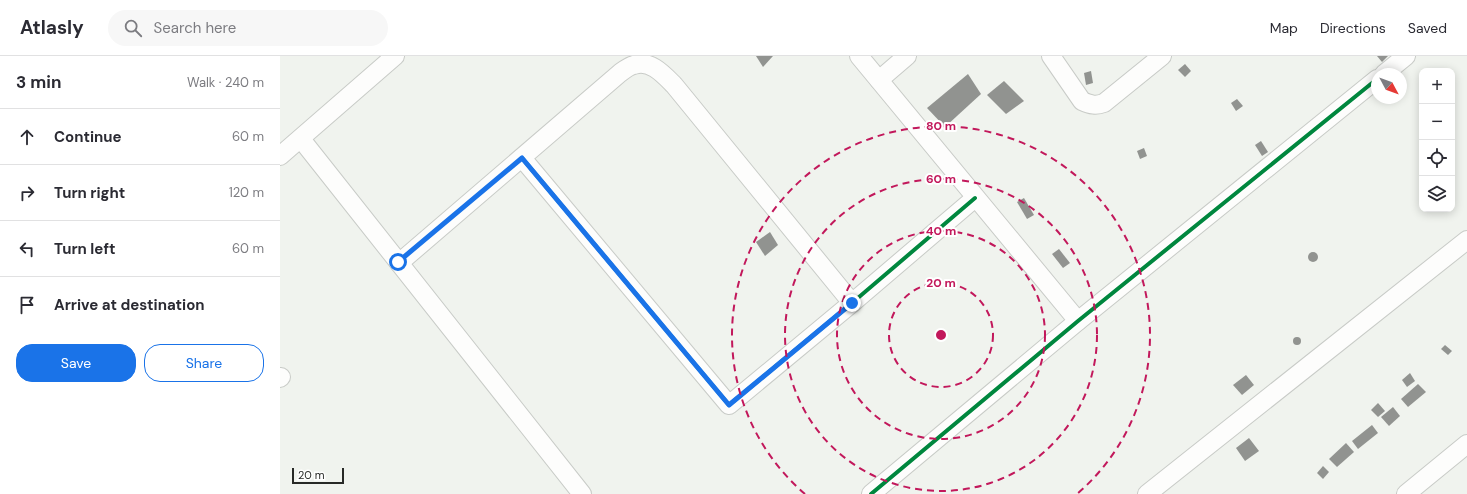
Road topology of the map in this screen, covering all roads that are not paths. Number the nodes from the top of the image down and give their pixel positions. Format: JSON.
{"nodes":[{"id":1,"x":395,"y":56,"type":"edge"},
{"id":2,"x":859,"y":56,"type":"edge"},
{"id":3,"x":907,"y":56,"type":"edge"},
{"id":4,"x":1051,"y":56,"type":"edge"},
{"id":5,"x":1162,"y":56,"type":"edge"},
{"id":6,"x":1406,"y":56,"type":"edge"},
{"id":7,"x":1391,"y":68,"type":"edge"},
{"id":8,"x":878,"y":80,"type":"junction"},
{"id":9,"x":1371,"y":84,"type":"edge"},
{"id":10,"x":301,"y":139,"type":"junction"},
{"id":11,"x":280,"y":156,"type":"edge"},
{"id":12,"x":522,"y":158,"type":"junction"},
{"id":13,"x":975,"y":198,"type":"junction"},
{"id":14,"x":1467,"y":240,"type":"edge"},
{"id":15,"x":398,"y":262,"type":"junction"},
{"id":16,"x":852,"y":303,"type":"junction"},
{"id":17,"x":1078,"y":321,"type":"junction"},
{"id":18,"x":1467,"y":444,"type":"edge"},
{"id":19,"x":582,"y":494,"type":"edge"},
{"id":20,"x":871,"y":494,"type":"edge"},
{"id":21,"x":1147,"y":494,"type":"edge"},
{"id":22,"x":1406,"y":494,"type":"edge"}],
"edges":[{"from":1,"to":10,"type":"street"},
{"from":2,"to":8,"type":"street"},
{"from":3,"to":8,"type":"street"},
{"from":4,"to":5,"type":"street"},
{"from":6,"to":7,"type":"street"},
{"from":8,"to":13,"type":"street"},
{"from":9,"to":17,"type":"street"},
{"from":10,"to":11,"type":"street"},
{"from":10,"to":15,"type":"street"},
{"from":12,"to":15,"type":"street"},
{"from":12,"to":16,"type":"street"},
{"from":12,"to":16,"type":"street"},
{"from":13,"to":16,"type":"street"},
{"from":13,"to":17,"type":"street"},
{"from":14,"to":21,"type":"street"},
{"from":15,"to":19,"type":"street"},
{"from":17,"to":20,"type":"street"},
{"from":18,"to":22,"type":"street"}]}
